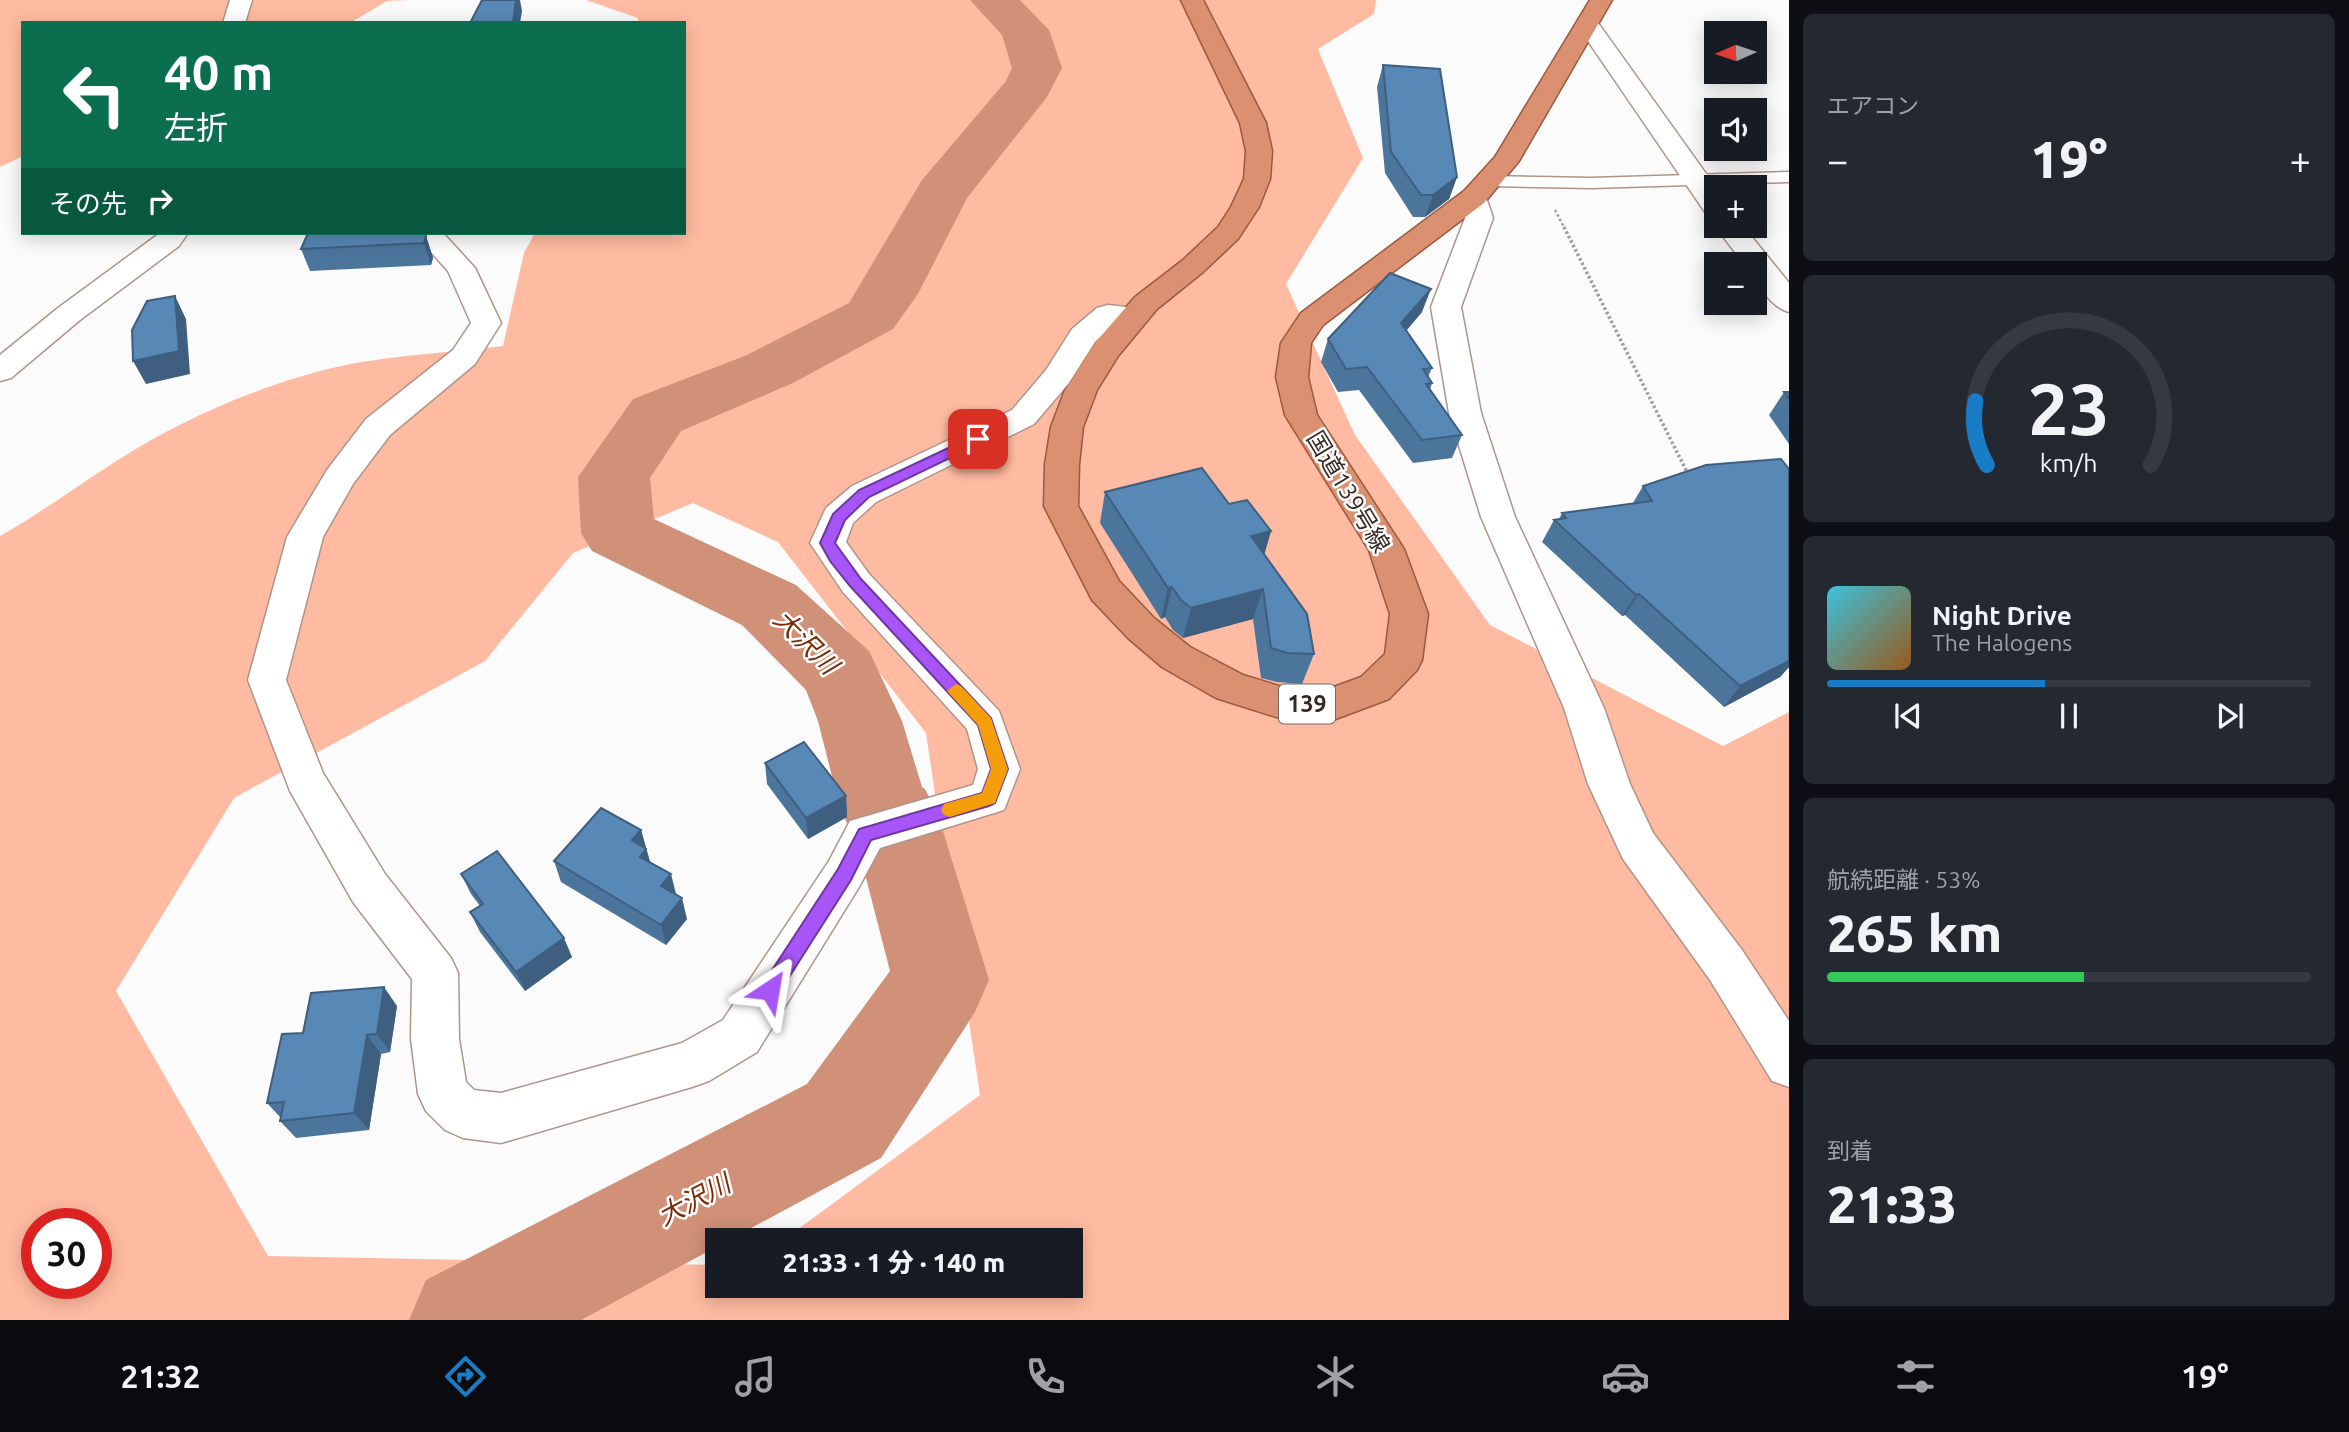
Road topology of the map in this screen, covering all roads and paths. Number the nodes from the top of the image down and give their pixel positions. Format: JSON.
{"nodes":[{"id":1,"x":241,"y":0,"type":"edge"},
{"id":2,"x":1192,"y":0,"type":"edge"},
{"id":3,"x":1591,"y":10,"type":"edge"},
{"id":4,"x":235,"y":21,"type":"edge"},
{"id":5,"x":1789,"y":177,"type":"edge"},
{"id":6,"x":1694,"y":180,"type":"junction"},
{"id":7,"x":1541,"y":183,"type":"junction"},
{"id":8,"x":1481,"y":189,"type":"junction"},
{"id":9,"x":1704,"y":193,"type":"edge"},
{"id":10,"x":173,"y":235,"type":"edge"},
{"id":11,"x":431,"y":235,"type":"edge"},
{"id":12,"x":1738,"y":238,"type":"edge"},
{"id":13,"x":1789,"y":303,"type":"edge"},
{"id":14,"x":1134,"y":315,"type":"junction"},
{"id":15,"x":0,"y":371,"type":"edge"},
{"id":16,"x":1692,"y":481,"type":"edge"},
{"id":17,"x":1789,"y":1064,"type":"edge"}],
"edges":[{"from":1,"to":4,"type":"street"},
{"from":2,"to":14,"type":"highway","name":"国道139号線","number":"139"},
{"from":3,"to":6,"type":"street"},
{"from":3,"to":8,"type":"highway","name":"国道139号線","number":"139"},
{"from":5,"to":6,"type":"lane"},
{"from":6,"to":7,"type":"lane"},
{"from":6,"to":9,"type":"street"},
{"from":7,"to":8,"type":"lane"},
{"from":7,"to":16,"type":"path"},
{"from":8,"to":14,"type":"highway","name":"国道139号線","number":"139"},
{"from":8,"to":17,"type":"street"},
{"from":10,"to":15,"type":"street"},
{"from":11,"to":14,"type":"street"},
{"from":12,"to":13,"type":"street"}]}
